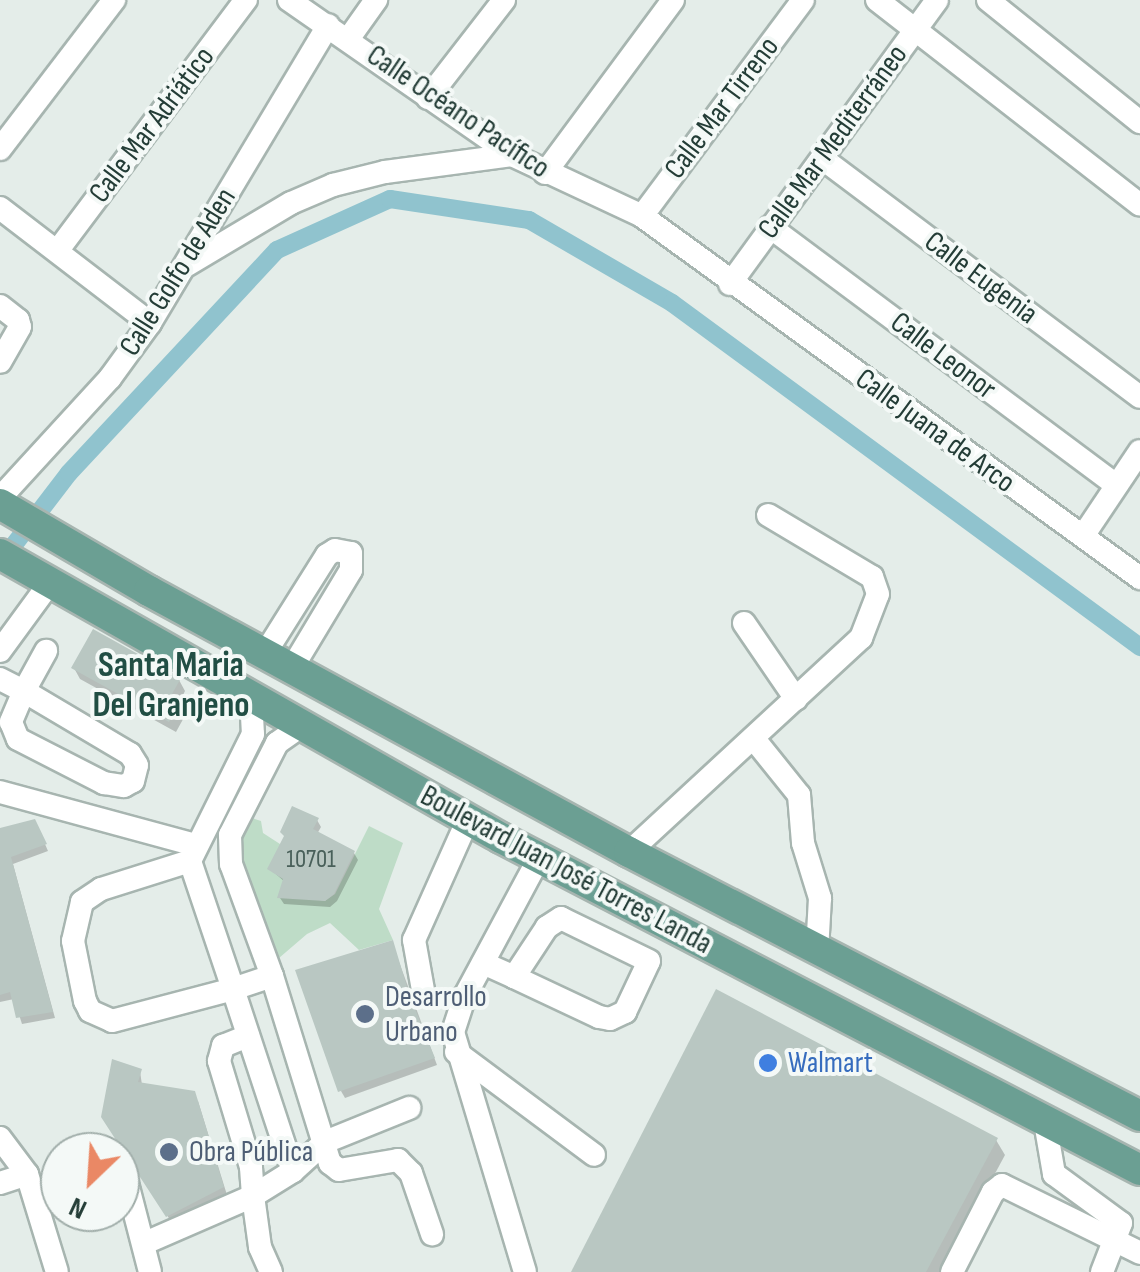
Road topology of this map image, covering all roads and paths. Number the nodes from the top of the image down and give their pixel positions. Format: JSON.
{"nodes":[{"id":1,"x":114,"y":0,"type":"edge"},
{"id":2,"x":246,"y":0,"type":"edge"},
{"id":3,"x":289,"y":0,"type":"edge"},
{"id":4,"x":376,"y":0,"type":"edge"},
{"id":5,"x":504,"y":0,"type":"edge"},
{"id":6,"x":673,"y":0,"type":"edge"},
{"id":7,"x":803,"y":0,"type":"edge"},
{"id":8,"x":877,"y":0,"type":"edge"},
{"id":9,"x":936,"y":0,"type":"edge"},
{"id":10,"x":988,"y":0,"type":"edge"},
{"id":11,"x":328,"y":26,"type":"junction"},
{"id":12,"x":914,"y":29,"type":"junction"},
{"id":13,"x":349,"y":38,"type":"junction"},
{"id":14,"x":428,"y":98,"type":"junction"},
{"id":15,"x":1140,"y":122,"type":"edge"},
{"id":16,"x":0,"y":149,"type":"edge"},
{"id":17,"x":512,"y":155,"type":"junction"},
{"id":18,"x":823,"y":159,"type":"junction"},
{"id":19,"x":545,"y":174,"type":"junction"},
{"id":20,"x":1140,"y":204,"type":"edge"},
{"id":21,"x":0,"y":208,"type":"edge"},
{"id":22,"x":642,"y":216,"type":"junction"},
{"id":23,"x":770,"y":226,"type":"junction"},
{"id":24,"x":58,"y":250,"type":"junction"},
{"id":25,"x":184,"y":267,"type":"junction"},
{"id":26,"x":730,"y":284,"type":"junction"},
{"id":27,"x":0,"y":306,"type":"edge"},
{"id":28,"x":150,"y":323,"type":"junction"},
{"id":29,"x":0,"y":362,"type":"edge"},
{"id":30,"x":1140,"y":397,"type":"edge"},
{"id":31,"x":1140,"y":450,"type":"edge"},
{"id":32,"x":1116,"y":485,"type":"junction"},
{"id":33,"x":5,"y":505,"type":"edge"},
{"id":34,"x":768,"y":515,"type":"dead end"},
{"id":35,"x":1083,"y":536,"type":"junction"},
{"id":36,"x":0,"y":554,"type":"edge"},
{"id":37,"x":1140,"y":578,"type":"edge"},
{"id":38,"x":43,"y":580,"type":"junction"},
{"id":39,"x":744,"y":623,"type":"dead end"},
{"id":40,"x":271,"y":644,"type":"junction"},
{"id":41,"x":0,"y":651,"type":"edge"},
{"id":42,"x":46,"y":651,"type":"dead end"},
{"id":43,"x":298,"y":659,"type":"junction"},
{"id":44,"x":0,"y":679,"type":"edge"},
{"id":45,"x":24,"y":691,"type":"junction"},
{"id":46,"x":251,"y":697,"type":"junction"},
{"id":47,"x":796,"y":700,"type":"junction"},
{"id":48,"x":304,"y":724,"type":"junction"},
{"id":49,"x":754,"y":739,"type":"junction"},
{"id":50,"x":0,"y":792,"type":"edge"},
{"id":51,"x":468,"y":819,"type":"junction"},
{"id":52,"x":629,"y":852,"type":"junction"},
{"id":53,"x":192,"y":853,"type":"junction"},
{"id":54,"x":539,"y":858,"type":"junction"},
{"id":55,"x":666,"y":926,"type":"junction"},
{"id":56,"x":817,"y":952,"type":"junction"},
{"id":57,"x":650,"y":961,"type":"junction"},
{"id":58,"x":483,"y":963,"type":"junction"},
{"id":59,"x":272,"y":976,"type":"junction"},
{"id":60,"x":514,"y":978,"type":"junction"},
{"id":61,"x":233,"y":988,"type":"junction"},
{"id":62,"x":424,"y":990,"type":"dead end"},
{"id":63,"x":248,"y":1036,"type":"junction"},
{"id":64,"x":456,"y":1052,"type":"junction"},
{"id":65,"x":409,"y":1108,"type":"dead end"},
{"id":66,"x":1140,"y":1116,"type":"edge"},
{"id":67,"x":1046,"y":1122,"type":"junction"},
{"id":68,"x":0,"y":1138,"type":"edge"},
{"id":69,"x":325,"y":1142,"type":"junction"},
{"id":70,"x":594,"y":1155,"type":"dead end"},
{"id":71,"x":1140,"y":1170,"type":"edge"},
{"id":72,"x":293,"y":1171,"type":"junction"},
{"id":73,"x":27,"y":1174,"type":"junction"},
{"id":74,"x":0,"y":1182,"type":"edge"},
{"id":75,"x":253,"y":1196,"type":"junction"},
{"id":76,"x":140,"y":1226,"type":"edge"},
{"id":77,"x":432,"y":1234,"type":"dead end"},
{"id":78,"x":1117,"y":1241,"type":"junction"},
{"id":79,"x":145,"y":1243,"type":"junction"},
{"id":80,"x":1140,"y":1253,"type":"edge"},
{"id":81,"x":57,"y":1272,"type":"edge"},
{"id":82,"x":150,"y":1272,"type":"edge"},
{"id":83,"x":271,"y":1272,"type":"edge"},
{"id":84,"x":525,"y":1272,"type":"edge"},
{"id":85,"x":952,"y":1272,"type":"edge"},
{"id":86,"x":1102,"y":1272,"type":"edge"}],
"edges":[{"from":1,"to":16,"type":"street"},
{"from":2,"to":24,"type":"street","name":"Calle Mar Adriático"},
{"from":3,"to":11,"type":"street","name":"Calle Océano Pacífico"},
{"from":4,"to":13,"type":"street"},
{"from":5,"to":14,"type":"street"},
{"from":6,"to":19,"type":"street"},
{"from":7,"to":22,"type":"street","name":"Calle Mar Tirreno"},
{"from":8,"to":12,"type":"street"},
{"from":9,"to":12,"type":"street","name":"Calle Mar Mediterráneo"},
{"from":10,"to":15,"type":"street"},
{"from":11,"to":13,"type":"street","name":"Calle Océano Pacífico"},
{"from":11,"to":25,"type":"street","name":"Calle Golfo de Aden"},
{"from":12,"to":18,"type":"street","name":"Calle Mar Mediterráneo"},
{"from":12,"to":20,"type":"street"},
{"from":13,"to":14,"type":"street","name":"Calle Océano Pacífico"},
{"from":14,"to":17,"type":"street","name":"Calle Océano Pacífico"},
{"from":17,"to":19,"type":"street","name":"Calle Océano Pacífico"},
{"from":17,"to":25,"type":"street"},
{"from":18,"to":23,"type":"street","name":"Calle Mar Mediterráneo"},
{"from":18,"to":30,"type":"street","name":"Calle Eugenia"},
{"from":19,"to":22,"type":"street","name":"Calle Océano Pacífico"},
{"from":21,"to":24,"type":"street"},
{"from":22,"to":26,"type":"street","name":"Calle Océano Pacífico"},
{"from":23,"to":26,"type":"street","name":"Calle Mar Mediterráneo"},
{"from":23,"to":32,"type":"street","name":"Calle Leonor"},
{"from":24,"to":28,"type":"street"},
{"from":25,"to":28,"type":"street","name":"Calle Golfo de Aden"},
{"from":26,"to":35,"type":"street","name":"Calle Juana de Arco"},
{"from":27,"to":29,"type":"street"},
{"from":28,"to":33,"type":"street","name":"Calle Golfo de Aden"},
{"from":31,"to":32,"type":"street"},
{"from":32,"to":35,"type":"street"},
{"from":33,"to":40,"type":"main road","name":"Boulevard Juan José Torres Landa"},
{"from":34,"to":47,"type":"street"},
{"from":35,"to":37,"type":"street","name":"Calle Juana de Arco"},
{"from":36,"to":38,"type":"main road","name":"Boulevard Juan José Torres Landa"},
{"from":38,"to":41,"type":"street"},
{"from":38,"to":46,"type":"main road","name":"Boulevard Juan José Torres Landa"},
{"from":39,"to":47,"type":"street"},
{"from":40,"to":43,"type":"main road","name":"Boulevard Juan José Torres Landa"},
{"from":40,"to":43,"type":"street"},
{"from":42,"to":45,"type":"street"},
{"from":43,"to":52,"type":"main road","name":"Boulevard Juan José Torres Landa"},
{"from":44,"to":45,"type":"street"},
{"from":45,"to":45,"type":"street"},
{"from":46,"to":48,"type":"main road","name":"Boulevard Juan José Torres Landa"},
{"from":46,"to":53,"type":"street"},
{"from":47,"to":49,"type":"street"},
{"from":48,"to":51,"type":"main road","name":"Boulevard Juan José Torres Landa"},
{"from":48,"to":59,"type":"street"},
{"from":49,"to":52,"type":"street"},
{"from":49,"to":56,"type":"street"},
{"from":50,"to":53,"type":"street"},
{"from":51,"to":54,"type":"main road","name":"Boulevard Juan José Torres Landa"},
{"from":51,"to":62,"type":"street"},
{"from":52,"to":56,"type":"main road","name":"Boulevard Juan José Torres Landa"},
{"from":53,"to":61,"type":"street"},
{"from":53,"to":61,"type":"street"},
{"from":54,"to":55,"type":"main road","name":"Boulevard Juan José Torres Landa"},
{"from":54,"to":58,"type":"street"},
{"from":55,"to":57,"type":"street"},
{"from":55,"to":67,"type":"main road","name":"Boulevard Juan José Torres Landa"},
{"from":56,"to":66,"type":"main road","name":"Boulevard Juan José Torres Landa"},
{"from":57,"to":60,"type":"street"},
{"from":57,"to":60,"type":"street"},
{"from":58,"to":60,"type":"street"},
{"from":58,"to":64,"type":"street"},
{"from":59,"to":61,"type":"street"},
{"from":59,"to":69,"type":"street"},
{"from":61,"to":63,"type":"street"},
{"from":63,"to":72,"type":"street"},
{"from":63,"to":75,"type":"street"},
{"from":64,"to":70,"type":"street"},
{"from":64,"to":84,"type":"street"},
{"from":65,"to":69,"type":"street"},
{"from":67,"to":71,"type":"main road","name":"Boulevard Juan José Torres Landa"},
{"from":67,"to":78,"type":"street"},
{"from":68,"to":73,"type":"street"},
{"from":69,"to":72,"type":"street"},
{"from":69,"to":77,"type":"street"},
{"from":72,"to":75,"type":"street"},
{"from":73,"to":74,"type":"street"},
{"from":73,"to":81,"type":"street"},
{"from":75,"to":79,"type":"street"},
{"from":75,"to":83,"type":"street"},
{"from":76,"to":79,"type":"street"},
{"from":78,"to":80,"type":"street"},
{"from":78,"to":85,"type":"street"},
{"from":78,"to":86,"type":"street"},
{"from":79,"to":82,"type":"street"}]}
